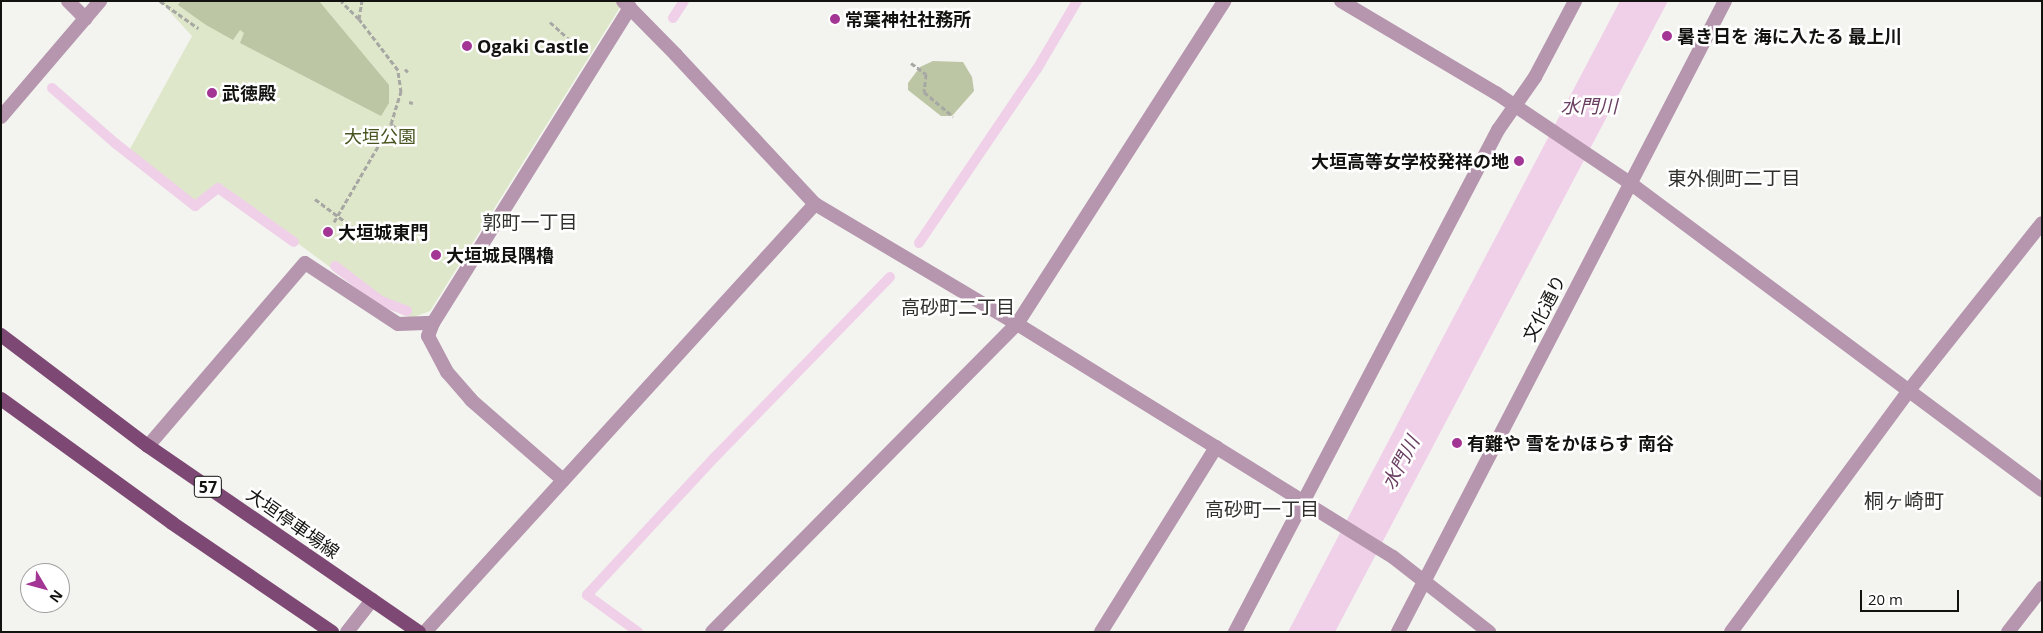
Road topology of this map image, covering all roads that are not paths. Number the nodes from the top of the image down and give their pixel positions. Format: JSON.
{"nodes":[{"id":1,"x":68,"y":1,"type":"edge"},
{"id":2,"x":100,"y":1,"type":"edge"},
{"id":3,"x":1224,"y":1,"type":"edge"},
{"id":4,"x":1341,"y":1,"type":"edge"},
{"id":5,"x":1575,"y":1,"type":"edge"},
{"id":6,"x":1724,"y":1,"type":"edge"},
{"id":7,"x":627,"y":5,"type":"edge"},
{"id":8,"x":86,"y":20,"type":"junction"},
{"id":9,"x":1515,"y":106,"type":"junction"},
{"id":10,"x":1,"y":117,"type":"edge"},
{"id":11,"x":1630,"y":183,"type":"junction"},
{"id":12,"x":815,"y":204,"type":"junction"},
{"id":13,"x":2042,"y":223,"type":"edge"},
{"id":14,"x":433,"y":323,"type":"junction"},
{"id":15,"x":1017,"y":324,"type":"junction"},
{"id":16,"x":1,"y":336,"type":"edge"},
{"id":17,"x":1910,"y":389,"type":"junction"},
{"id":18,"x":1,"y":399,"type":"edge"},
{"id":19,"x":148,"y":446,"type":"junction"},
{"id":20,"x":1216,"y":447,"type":"junction"},
{"id":21,"x":563,"y":480,"type":"junction"},
{"id":22,"x":2042,"y":490,"type":"edge"},
{"id":23,"x":1306,"y":502,"type":"junction"},
{"id":24,"x":1425,"y":581,"type":"junction"},
{"id":25,"x":2042,"y":588,"type":"edge"},
{"id":26,"x":372,"y":600,"type":"junction"},
{"id":27,"x":332,"y":632,"type":"edge"},
{"id":28,"x":347,"y":632,"type":"edge"},
{"id":29,"x":419,"y":632,"type":"edge"},
{"id":30,"x":425,"y":632,"type":"edge"},
{"id":31,"x":712,"y":632,"type":"edge"},
{"id":32,"x":1101,"y":632,"type":"edge"},
{"id":33,"x":1235,"y":632,"type":"edge"},
{"id":34,"x":1398,"y":632,"type":"edge"},
{"id":35,"x":1488,"y":632,"type":"edge"},
{"id":36,"x":1731,"y":632,"type":"edge"},
{"id":37,"x":2008,"y":632,"type":"edge"}],
"edges":[{"from":1,"to":8,"type":"street"},
{"from":2,"to":8,"type":"street"},
{"from":3,"to":15,"type":"street"},
{"from":4,"to":9,"type":"street"},
{"from":5,"to":9,"type":"street"},
{"from":6,"to":11,"type":"street","name":"文化通り"},
{"from":7,"to":12,"type":"street"},
{"from":7,"to":14,"type":"street"},
{"from":8,"to":10,"type":"street"},
{"from":9,"to":11,"type":"street"},
{"from":9,"to":23,"type":"street"},
{"from":11,"to":17,"type":"street"},
{"from":11,"to":24,"type":"street","name":"文化通り"},
{"from":12,"to":15,"type":"street"},
{"from":12,"to":21,"type":"street"},
{"from":13,"to":17,"type":"street"},
{"from":14,"to":19,"type":"street"},
{"from":14,"to":21,"type":"street"},
{"from":15,"to":20,"type":"street"},
{"from":15,"to":31,"type":"street"},
{"from":16,"to":19,"type":"main road","name":"大垣停車場線","number":"57"},
{"from":17,"to":22,"type":"street"},
{"from":17,"to":36,"type":"street"},
{"from":18,"to":27,"type":"main road"},
{"from":19,"to":26,"type":"main road","name":"大垣停車場線","number":"57"},
{"from":20,"to":23,"type":"street"},
{"from":20,"to":32,"type":"street"},
{"from":21,"to":30,"type":"street"},
{"from":23,"to":24,"type":"street"},
{"from":23,"to":33,"type":"street"},
{"from":24,"to":34,"type":"street","name":"文化通り"},
{"from":24,"to":35,"type":"street"},
{"from":25,"to":37,"type":"street"},
{"from":26,"to":28,"type":"street"},
{"from":26,"to":29,"type":"main road","name":"大垣停車場線","number":"57"}]}
